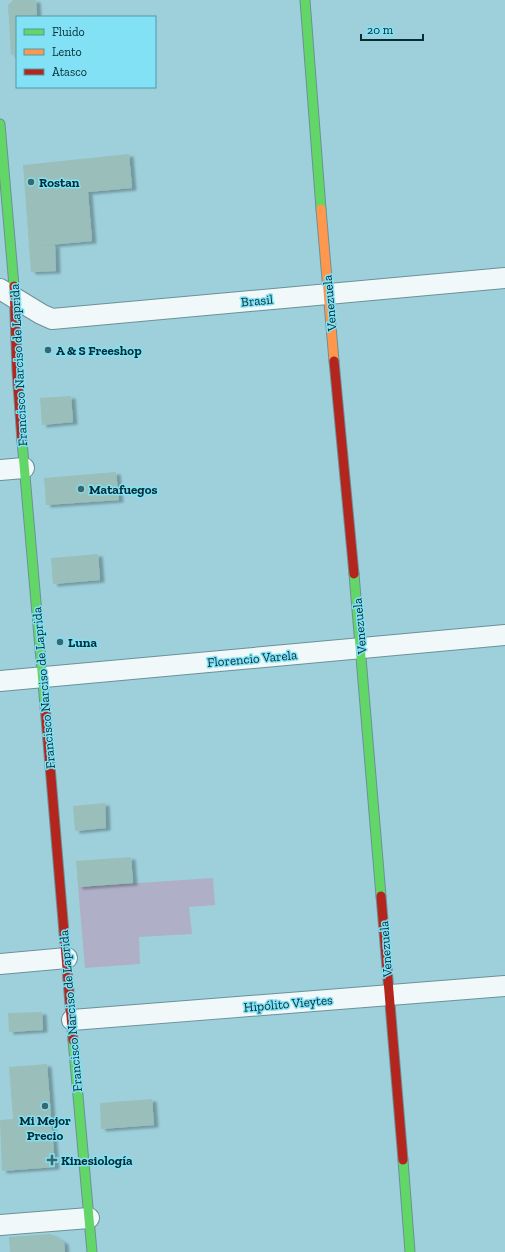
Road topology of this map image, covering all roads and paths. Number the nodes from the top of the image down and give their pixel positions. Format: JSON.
{"nodes":[{"id":1,"x":304,"y":0,"type":"edge"},
{"id":2,"x":0,"y":124,"type":"edge"},
{"id":3,"x":505,"y":278,"type":"edge"},
{"id":4,"x":7,"y":293,"type":"edge"},
{"id":5,"x":328,"y":294,"type":"junction"},
{"id":6,"x":24,"y":468,"type":"junction"},
{"id":7,"x":0,"y":470,"type":"edge"},
{"id":8,"x":505,"y":635,"type":"edge"},
{"id":9,"x":362,"y":648,"type":"junction"},
{"id":10,"x":42,"y":677,"type":"junction"},
{"id":11,"x":0,"y":681,"type":"edge"},
{"id":12,"x":67,"y":958,"type":"junction"},
{"id":13,"x":0,"y":964,"type":"edge"},
{"id":14,"x":505,"y":986,"type":"edge"},
{"id":15,"x":389,"y":994,"type":"junction"},
{"id":16,"x":72,"y":1020,"type":"junction"},
{"id":17,"x":89,"y":1218,"type":"junction"},
{"id":18,"x":0,"y":1225,"type":"edge"},
{"id":19,"x":92,"y":1252,"type":"edge"},
{"id":20,"x":410,"y":1252,"type":"edge"}],
"edges":[{"from":1,"to":5,"type":"street","name":"Venezuela"},
{"from":2,"to":4,"type":"street","name":"Francisco Narciso de Laprida"},
{"from":3,"to":5,"type":"street","name":"Brasil"},
{"from":4,"to":5,"type":"street","name":"Brasil"},
{"from":4,"to":6,"type":"street","name":"Francisco Narciso de Laprida"},
{"from":5,"to":9,"type":"street","name":"Venezuela"},
{"from":6,"to":7,"type":"street"},
{"from":6,"to":10,"type":"street","name":"Francisco Narciso de Laprida"},
{"from":8,"to":9,"type":"street","name":"Florencio Varela"},
{"from":9,"to":10,"type":"street","name":"Florencio Varela"},
{"from":9,"to":15,"type":"street","name":"Venezuela"},
{"from":10,"to":11,"type":"street","name":"Florencio Varela"},
{"from":10,"to":12,"type":"street","name":"Francisco Narciso de Laprida"},
{"from":12,"to":13,"type":"street"},
{"from":12,"to":16,"type":"street","name":"Francisco Narciso de Laprida"},
{"from":14,"to":15,"type":"street","name":"Hipólito Vieytes"},
{"from":15,"to":16,"type":"street","name":"Hipólito Vieytes"},
{"from":15,"to":20,"type":"street","name":"Venezuela"},
{"from":16,"to":17,"type":"street","name":"Francisco Narciso de Laprida"},
{"from":17,"to":18,"type":"street"},
{"from":17,"to":19,"type":"street","name":"Francisco Narciso de Laprida"}]}
